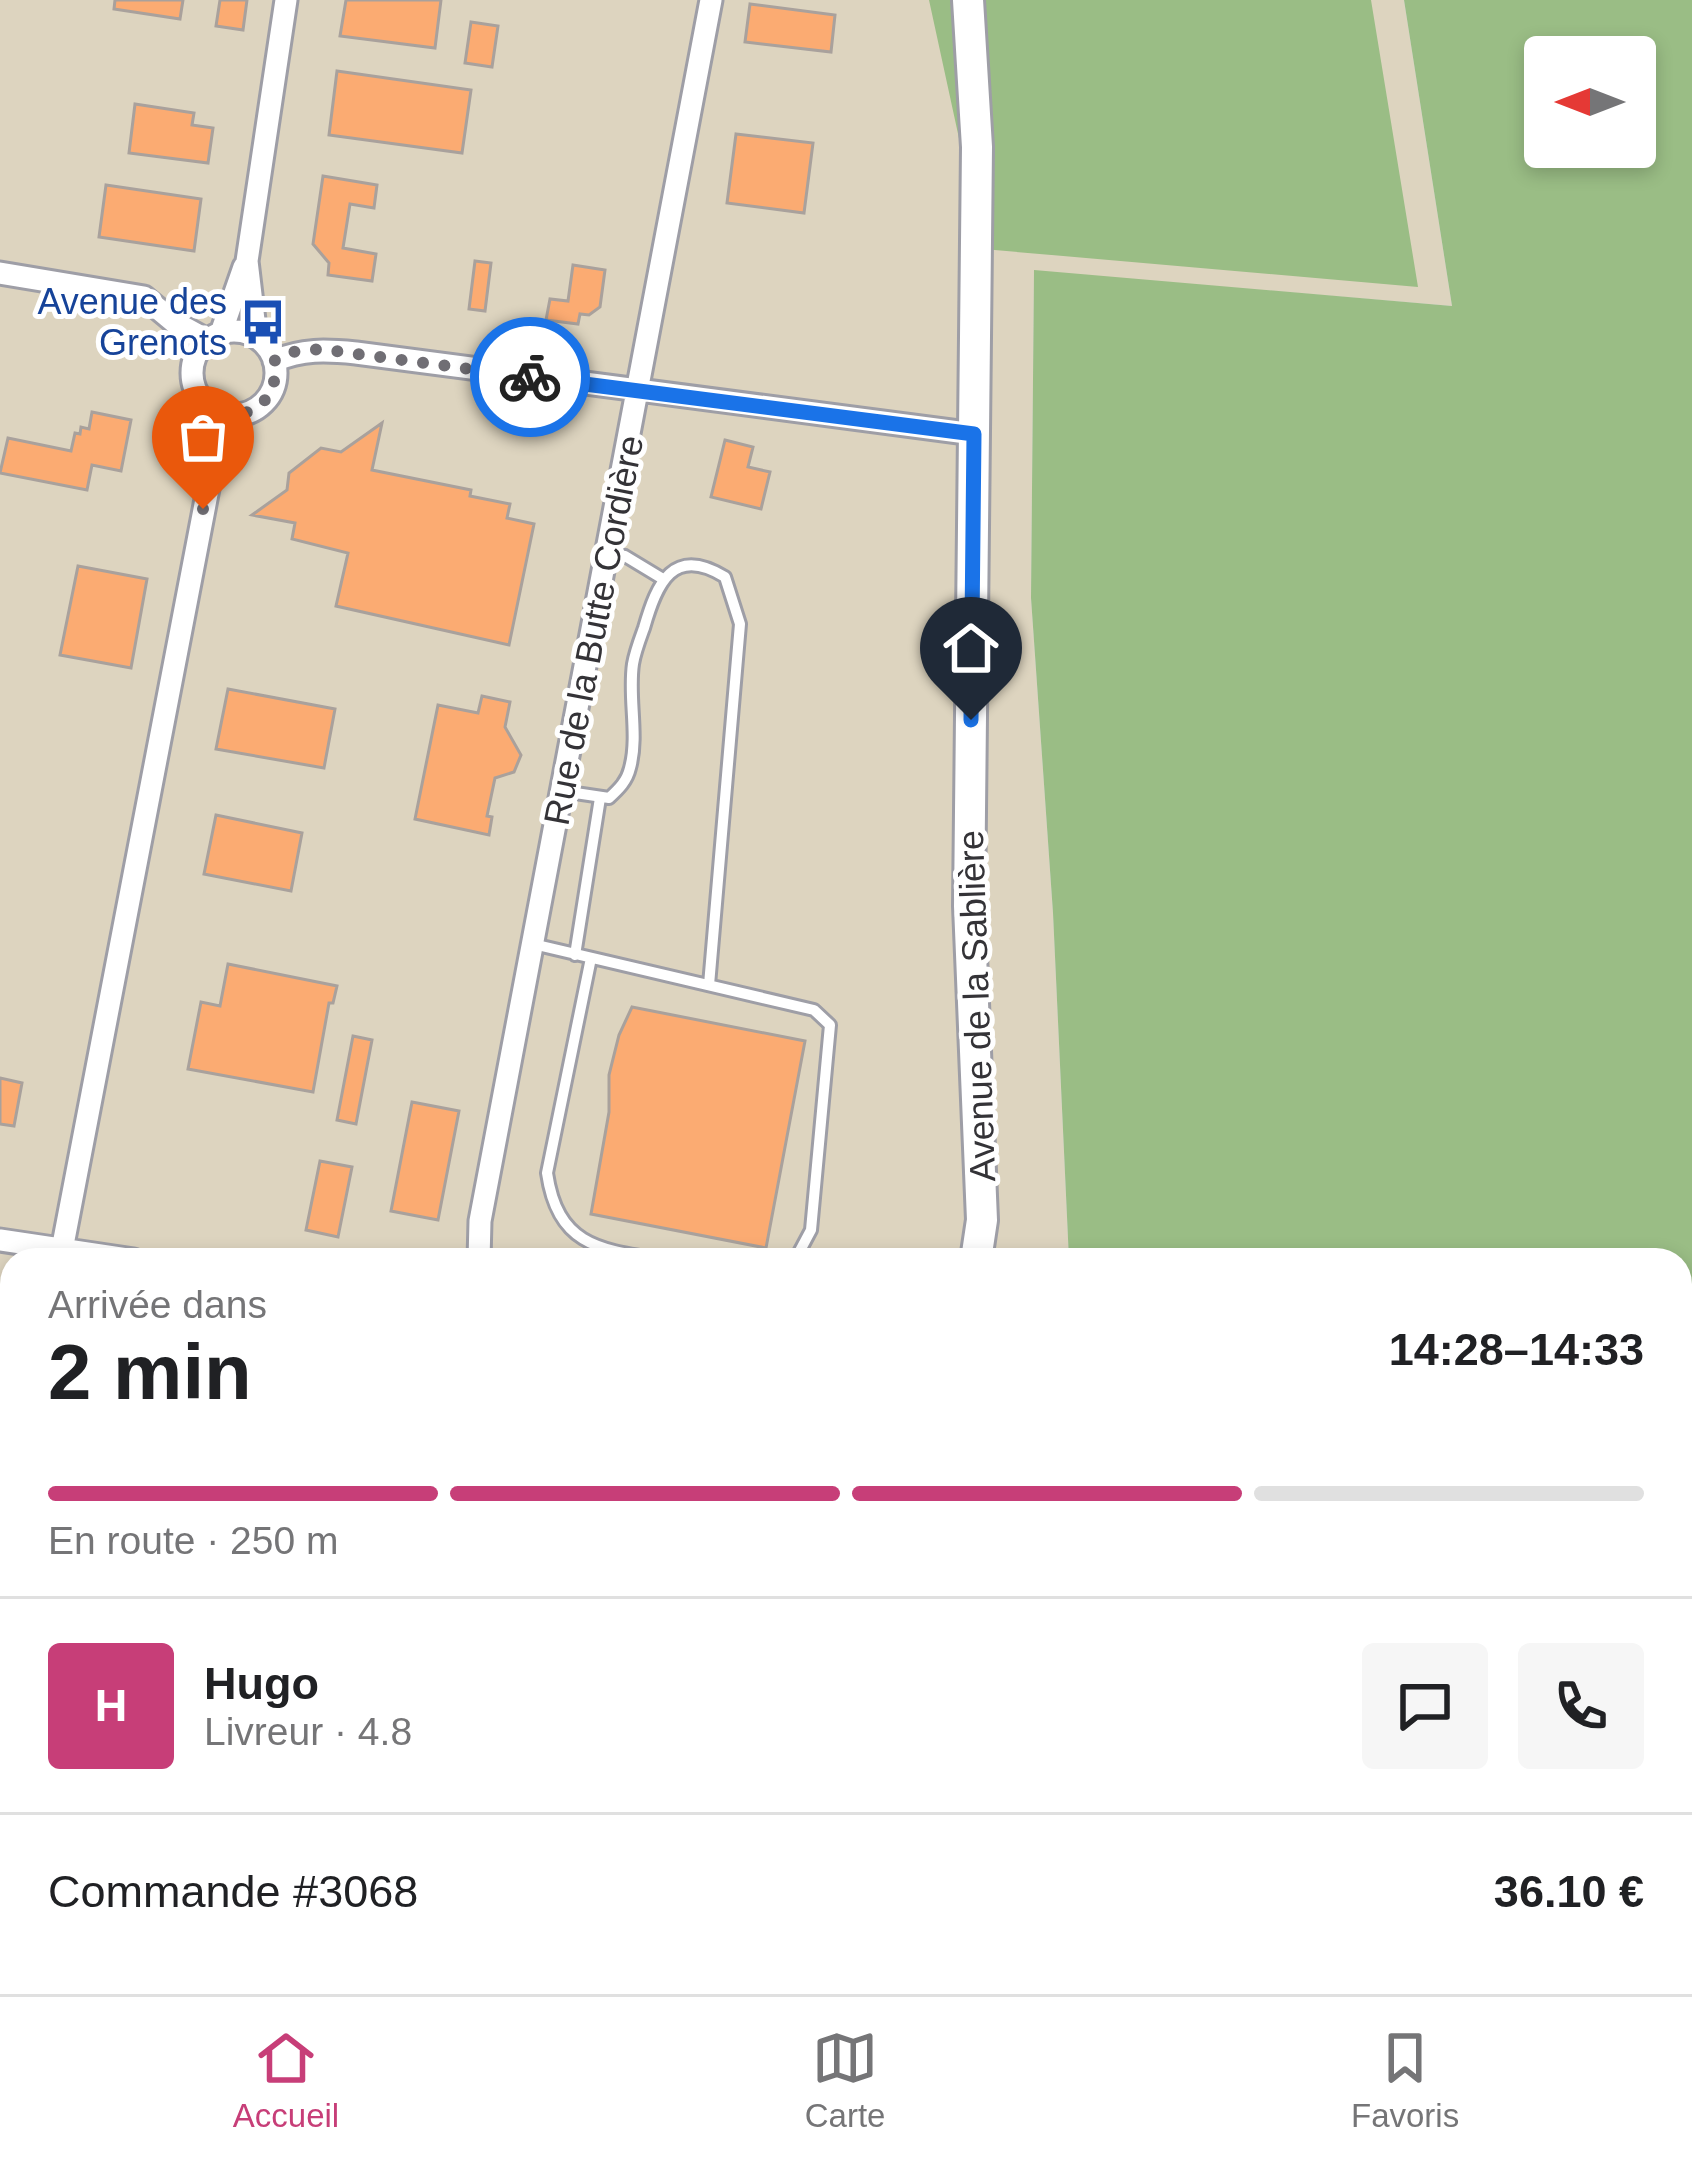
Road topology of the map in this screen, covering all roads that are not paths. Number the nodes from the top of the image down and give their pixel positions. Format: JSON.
{"nodes":[{"id":1,"x":286,"y":0,"type":"edge"},
{"id":2,"x":711,"y":0,"type":"edge"},
{"id":3,"x":968,"y":0,"type":"edge"},
{"id":4,"x":247,"y":261,"type":"junction"},
{"id":5,"x":0,"y":273,"type":"edge"},
{"id":6,"x":174,"y":322,"type":"junction"},
{"id":7,"x":214,"y":336,"type":"junction"},
{"id":8,"x":256,"y":337,"type":"junction"},
{"id":9,"x":274,"y":361,"type":"junction"},
{"id":10,"x":192,"y":369,"type":"junction"},
{"id":11,"x":639,"y":392,"type":"junction"},
{"id":12,"x":207,"y":406,"type":"junction"},
{"id":13,"x":244,"y":414,"type":"junction"},
{"id":14,"x":974,"y":434,"type":"junction"},
{"id":15,"x":212,"y":469,"type":"junction"},
{"id":16,"x":608,"y":554,"type":"junction"},
{"id":17,"x":663,"y":578,"type":"junction"},
{"id":18,"x":562,"y":791,"type":"junction"},
{"id":19,"x":599,"y":797,"type":"junction"},
{"id":20,"x":533,"y":944,"type":"junction"},
{"id":21,"x":575,"y":955,"type":"junction"},
{"id":22,"x":591,"y":958,"type":"junction"},
{"id":23,"x":709,"y":985,"type":"junction"},
{"id":24,"x":982,"y":1220,"type":"junction"},
{"id":25,"x":0,"y":1240,"type":"edge"},
{"id":26,"x":50,"y":1248,"type":"edge"},
{"id":27,"x":62,"y":1248,"type":"edge"},
{"id":28,"x":479,"y":1248,"type":"edge"},
{"id":29,"x":598,"y":1248,"type":"edge"},
{"id":30,"x":801,"y":1248,"type":"edge"},
{"id":31,"x":978,"y":1248,"type":"edge"},
{"id":32,"x":989,"y":1248,"type":"edge"}],
"edges":[{"from":1,"to":4,"type":"street"},
{"from":2,"to":11,"type":"street","name":"Rue de la Butte Cordière"},
{"from":3,"to":14,"type":"main road","name":"Avenue de la Sablière"},
{"from":4,"to":7,"type":"street"},
{"from":4,"to":8,"type":"street"},
{"from":5,"to":6,"type":"street"},
{"from":6,"to":7,"type":"street"},
{"from":6,"to":10,"type":"street"},
{"from":7,"to":8,"type":"street"},
{"from":7,"to":10,"type":"street"},
{"from":8,"to":9,"type":"street"},
{"from":9,"to":11,"type":"street"},
{"from":9,"to":13,"type":"street"},
{"from":10,"to":12,"type":"street"},
{"from":11,"to":14,"type":"street"},
{"from":11,"to":16,"type":"street","name":"Rue de la Butte Cordière"},
{"from":12,"to":13,"type":"street"},
{"from":12,"to":15,"type":"street"},
{"from":13,"to":15,"type":"street"},
{"from":14,"to":24,"type":"main road","name":"Avenue de la Sablière"},
{"from":15,"to":27,"type":"street"},
{"from":16,"to":17,"type":"lane"},
{"from":16,"to":18,"type":"street","name":"Rue de la Butte Cordière"},
{"from":17,"to":19,"type":"lane"},
{"from":17,"to":23,"type":"lane"},
{"from":18,"to":19,"type":"lane"},
{"from":18,"to":20,"type":"street","name":"Rue de la Butte Cordière"},
{"from":19,"to":21,"type":"lane"},
{"from":20,"to":21,"type":"lane"},
{"from":20,"to":28,"type":"street","name":"Rue de la Butte Cordière"},
{"from":21,"to":22,"type":"lane"},
{"from":22,"to":23,"type":"lane"},
{"from":22,"to":29,"type":"lane"},
{"from":23,"to":30,"type":"lane"},
{"from":24,"to":31,"type":"main road","name":"Avenue de la Sablière"},
{"from":24,"to":32,"type":"main road","name":"Avenue de la Sablière"},
{"from":25,"to":26,"type":"street"}]}
